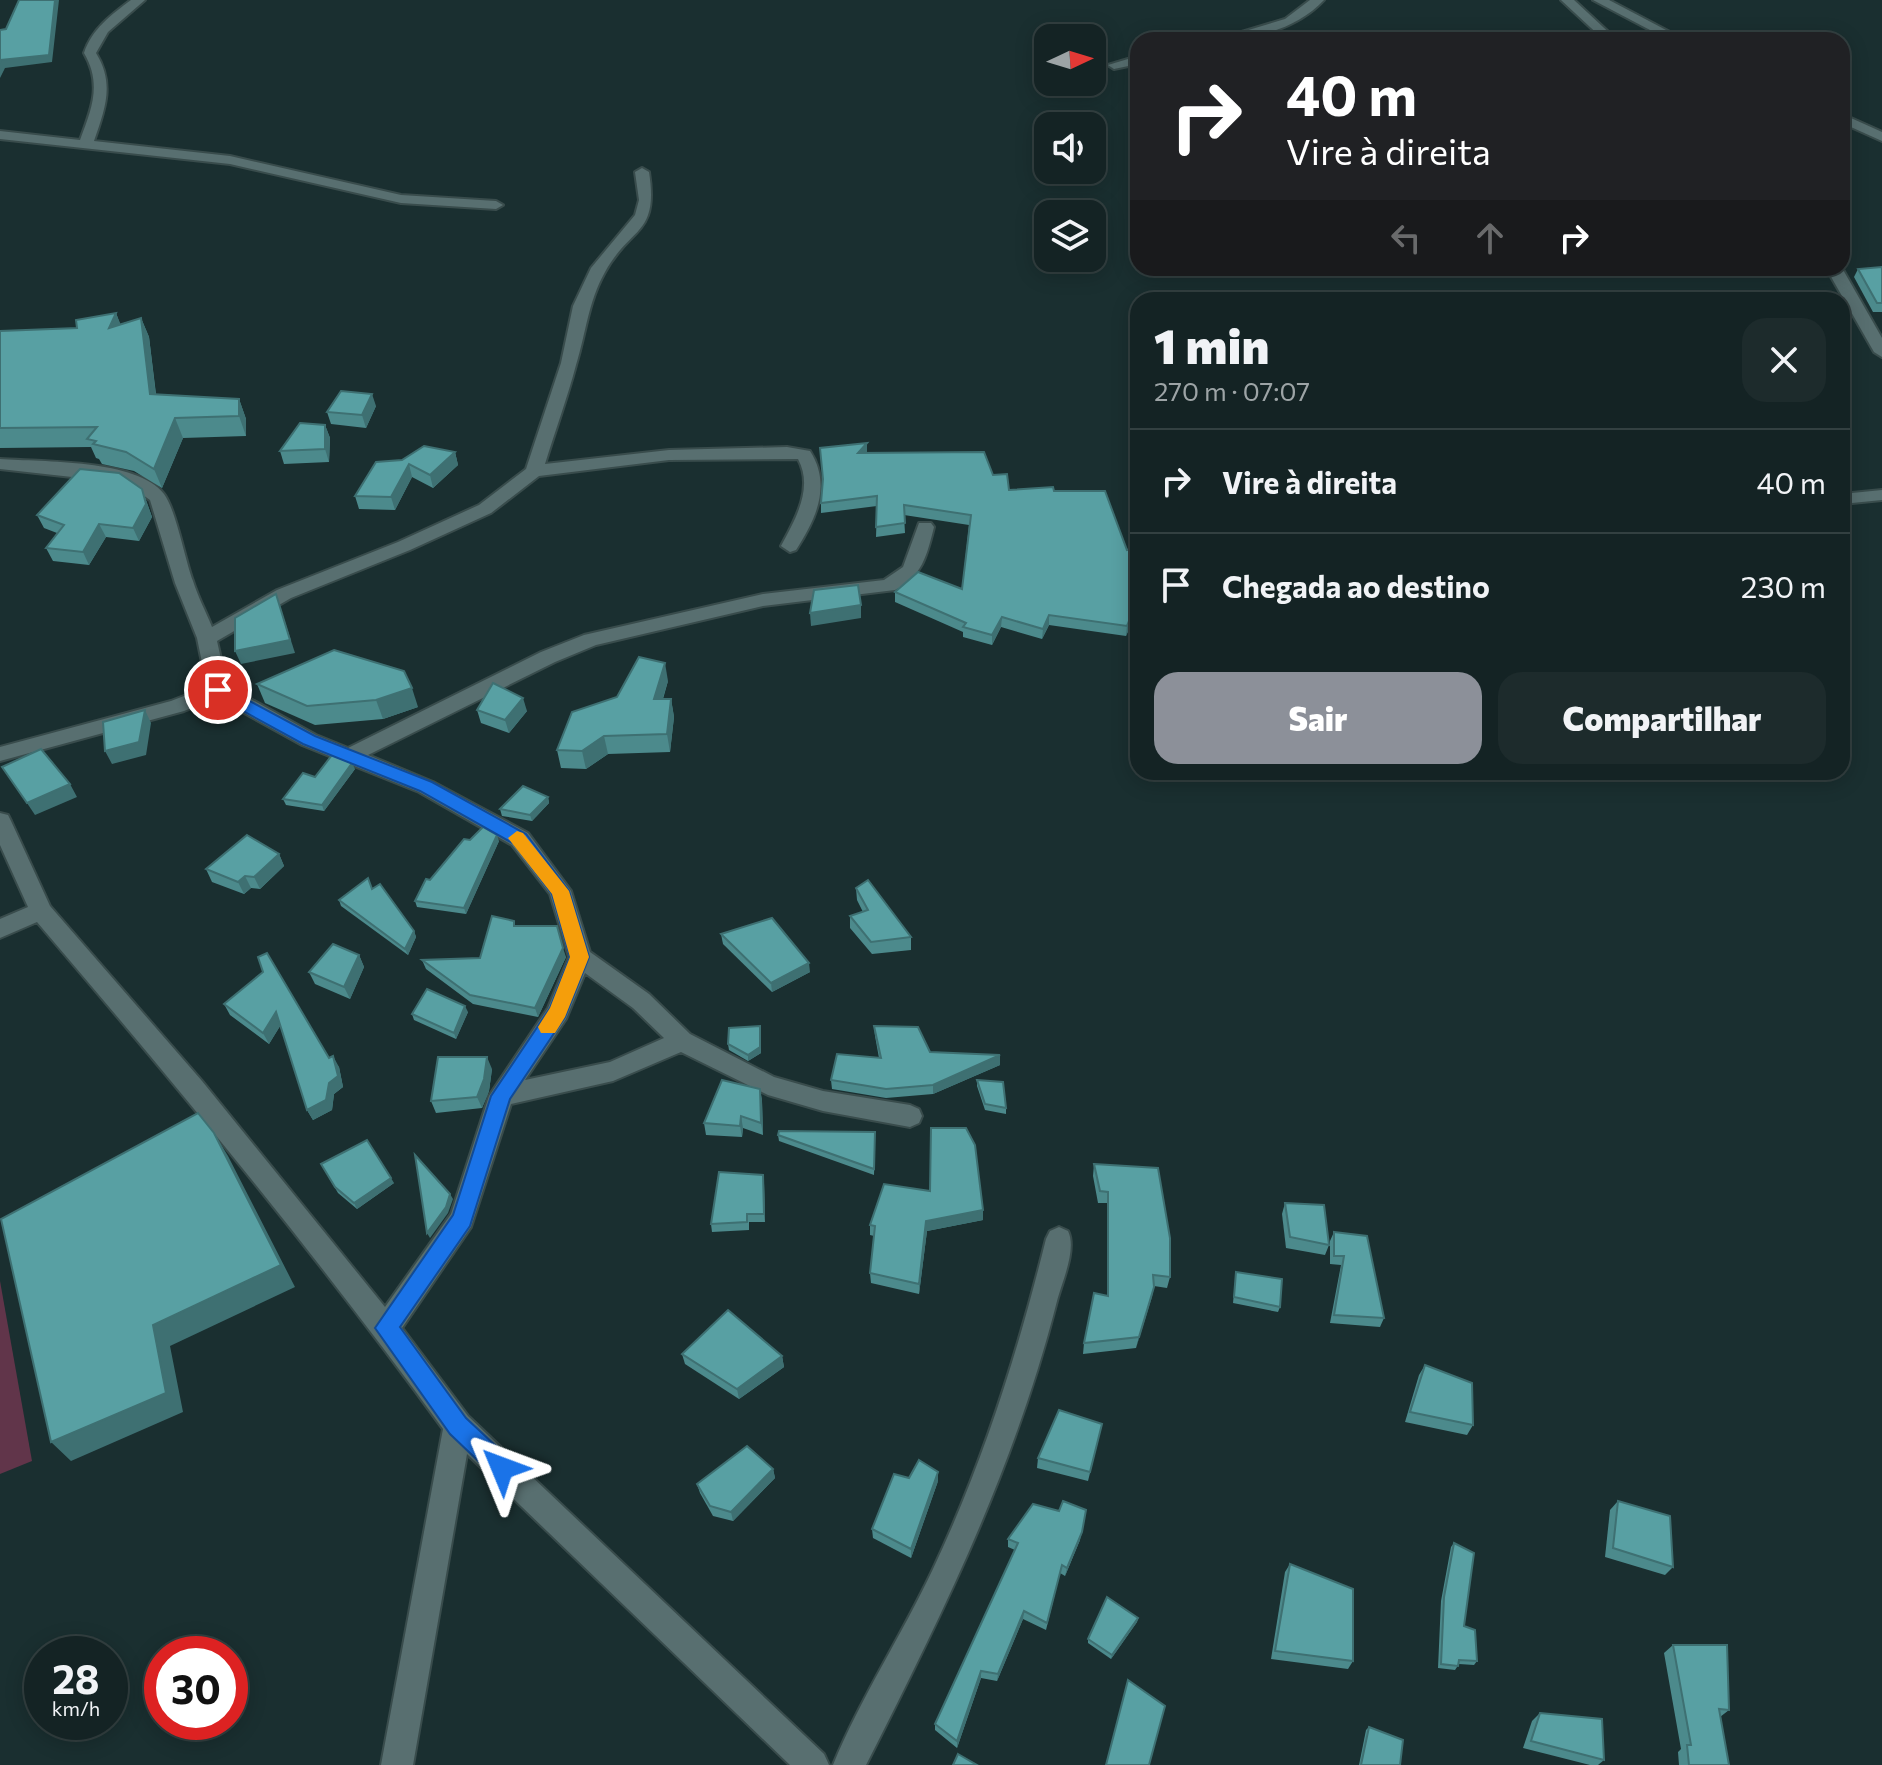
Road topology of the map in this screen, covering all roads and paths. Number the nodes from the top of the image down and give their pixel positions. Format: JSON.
{"nodes":[{"id":1,"x":139,"y":0,"type":"edge"},
{"id":2,"x":1318,"y":0,"type":"edge"},
{"id":3,"x":1567,"y":0,"type":"edge"},
{"id":4,"x":1599,"y":0,"type":"edge"},
{"id":5,"x":1251,"y":32,"type":"edge"},
{"id":6,"x":1602,"y":32,"type":"edge"},
{"id":7,"x":1663,"y":32,"type":"edge"},
{"id":8,"x":1130,"y":62,"type":"edge"},
{"id":9,"x":1114,"y":65,"type":"dead end"},
{"id":10,"x":1850,"y":122,"type":"edge"},
{"id":11,"x":0,"y":135,"type":"edge"},
{"id":12,"x":1882,"y":137,"type":"edge"},
{"id":13,"x":86,"y":143,"type":"junction"},
{"id":14,"x":642,"y":172,"type":"dead end"},
{"id":15,"x":496,"y":205,"type":"dead end"},
{"id":16,"x":1850,"y":296,"type":"edge"},
{"id":17,"x":1882,"y":352,"type":"edge"},
{"id":18,"x":0,"y":464,"type":"edge"},
{"id":19,"x":534,"y":471,"type":"junction"},
{"id":20,"x":1882,"y":495,"type":"edge"},
{"id":21,"x":1850,"y":498,"type":"edge"},
{"id":22,"x":925,"y":527,"type":"dead end"},
{"id":23,"x":790,"y":546,"type":"dead end"},
{"id":24,"x":207,"y":638,"type":"junction"},
{"id":25,"x":218,"y":690,"type":"junction"},
{"id":26,"x":0,"y":754,"type":"edge"},
{"id":27,"x":349,"y":756,"type":"junction"},
{"id":28,"x":0,"y":821,"type":"edge"},
{"id":29,"x":41,"y":911,"type":"junction"},
{"id":30,"x":0,"y":929,"type":"edge"},
{"id":31,"x":580,"y":957,"type":"junction"},
{"id":32,"x":682,"y":1041,"type":"junction"},
{"id":33,"x":501,"y":1096,"type":"junction"},
{"id":34,"x":910,"y":1116,"type":"dead end"},
{"id":35,"x":1059,"y":1239,"type":"dead end"},
{"id":36,"x":386,"y":1328,"type":"junction"},
{"id":37,"x":458,"y":1426,"type":"junction"},
{"id":38,"x":397,"y":1765,"type":"edge"},
{"id":39,"x":813,"y":1765,"type":"edge"},
{"id":40,"x":849,"y":1765,"type":"edge"}],
"edges":[{"from":1,"to":13,"type":"street"},
{"from":2,"to":5,"type":"street"},
{"from":3,"to":6,"type":"street"},
{"from":4,"to":7,"type":"street"},
{"from":8,"to":9,"type":"street"},
{"from":10,"to":12,"type":"street"},
{"from":11,"to":13,"type":"street"},
{"from":13,"to":15,"type":"street"},
{"from":14,"to":19,"type":"street"},
{"from":16,"to":17,"type":"street"},
{"from":18,"to":24,"type":"street"},
{"from":19,"to":23,"type":"street"},
{"from":19,"to":24,"type":"street"},
{"from":20,"to":21,"type":"street"},
{"from":22,"to":27,"type":"street"},
{"from":24,"to":25,"type":"street"},
{"from":25,"to":26,"type":"street"},
{"from":25,"to":27,"type":"street"},
{"from":27,"to":31,"type":"street"},
{"from":28,"to":29,"type":"street"},
{"from":29,"to":30,"type":"street"},
{"from":29,"to":36,"type":"street"},
{"from":31,"to":32,"type":"street"},
{"from":31,"to":33,"type":"street"},
{"from":32,"to":33,"type":"street"},
{"from":32,"to":34,"type":"street"},
{"from":33,"to":36,"type":"street"},
{"from":35,"to":40,"type":"street"},
{"from":36,"to":37,"type":"street"},
{"from":37,"to":38,"type":"street"},
{"from":37,"to":39,"type":"street"}]}
